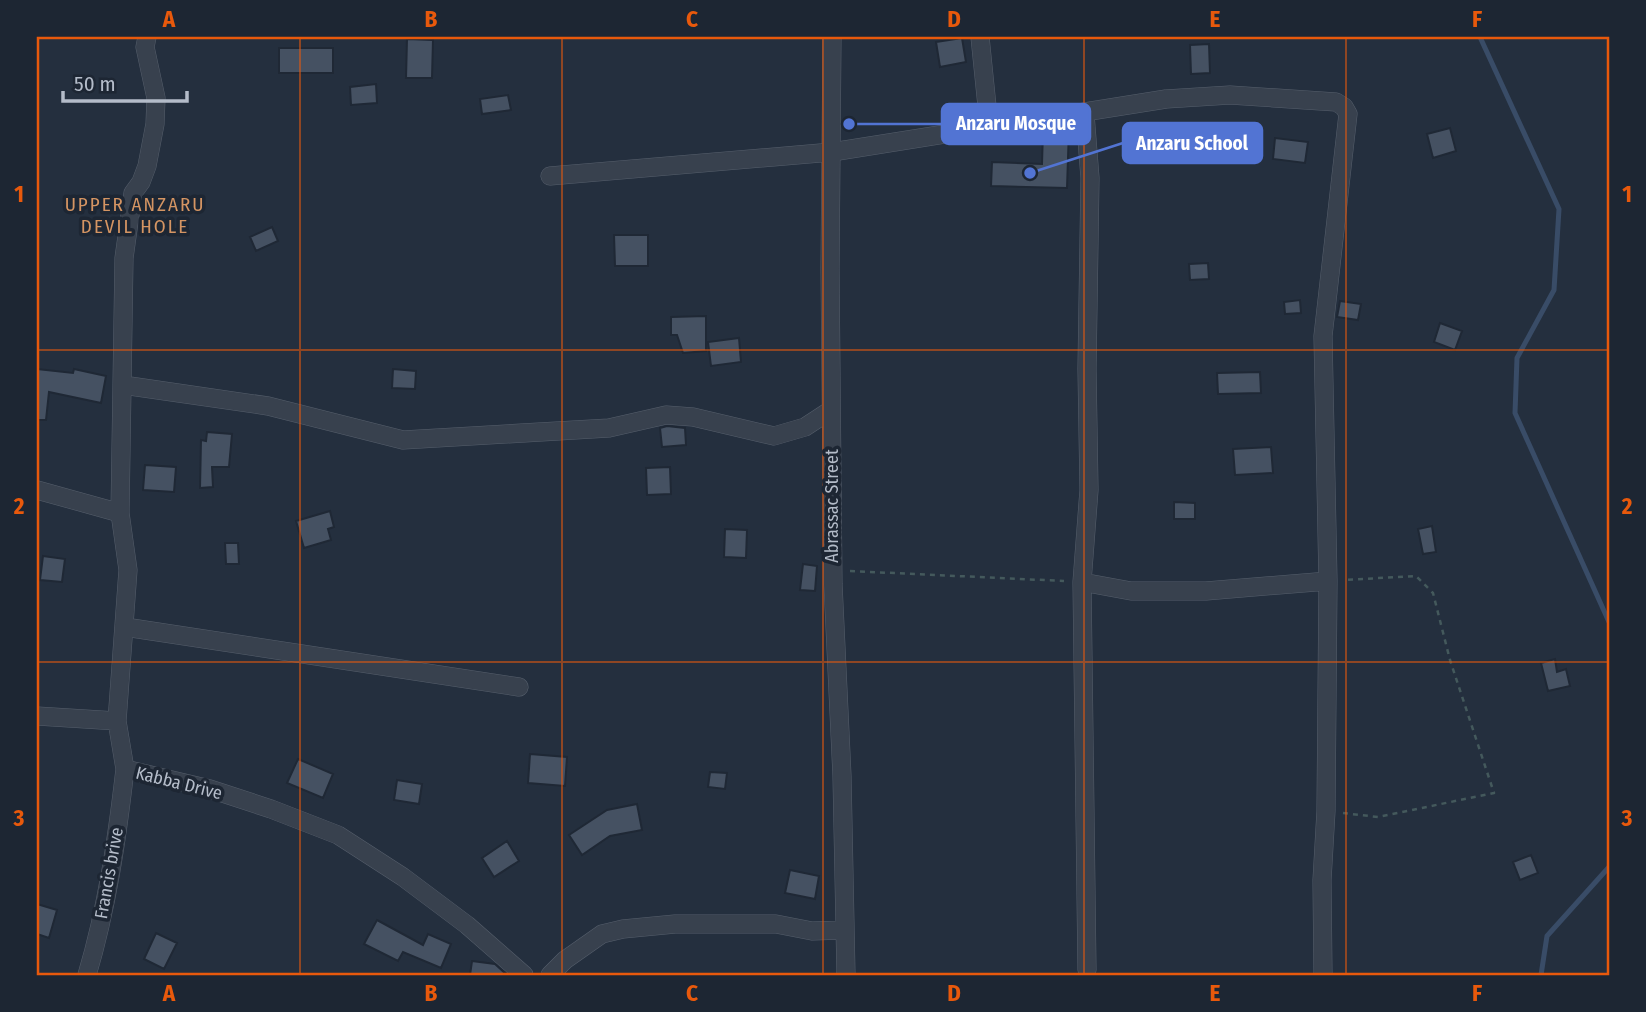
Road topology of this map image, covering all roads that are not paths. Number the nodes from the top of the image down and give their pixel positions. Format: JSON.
{"nodes":[{"id":1,"x":147,"y":37,"type":"edge"},
{"id":2,"x":832,"y":37,"type":"edge"},
{"id":3,"x":980,"y":37,"type":"edge"},
{"id":4,"x":1085,"y":114,"type":"junction"},
{"id":5,"x":989,"y":126,"type":"junction"},
{"id":6,"x":832,"y":152,"type":"junction"},
{"id":7,"x":550,"y":176,"type":"dead end"},
{"id":8,"x":123,"y":385,"type":"junction"},
{"id":9,"x":831,"y":410,"type":"junction"},
{"id":10,"x":37,"y":490,"type":"edge"},
{"id":11,"x":120,"y":513,"type":"junction"},
{"id":12,"x":1328,"y":581,"type":"junction"},
{"id":13,"x":1082,"y":582,"type":"junction"},
{"id":14,"x":125,"y":627,"type":"junction"},
{"id":15,"x":519,"y":687,"type":"dead end"},
{"id":16,"x":37,"y":716,"type":"edge"},
{"id":17,"x":117,"y":721,"type":"junction"},
{"id":18,"x":125,"y":769,"type":"junction"},
{"id":19,"x":844,"y":930,"type":"junction"},
{"id":20,"x":1087,"y":970,"type":"dead end"},
{"id":21,"x":87,"y":975,"type":"edge"},
{"id":22,"x":522,"y":975,"type":"edge"},
{"id":23,"x":550,"y":975,"type":"edge"},
{"id":24,"x":846,"y":975,"type":"edge"},
{"id":25,"x":1323,"y":975,"type":"edge"}],
"edges":[{"from":1,"to":8,"type":"street","name":"Kabba Drive"},
{"from":2,"to":6,"type":"street","name":"Abrassac Street"},
{"from":3,"to":5,"type":"street"},
{"from":4,"to":5,"type":"street"},
{"from":4,"to":12,"type":"street"},
{"from":4,"to":13,"type":"street"},
{"from":5,"to":6,"type":"street"},
{"from":6,"to":7,"type":"street"},
{"from":6,"to":9,"type":"street","name":"Abrassac Street"},
{"from":8,"to":9,"type":"street"},
{"from":8,"to":11,"type":"street","name":"Kabba Drive"},
{"from":9,"to":19,"type":"street","name":"Abrassac Street"},
{"from":10,"to":11,"type":"street"},
{"from":11,"to":14,"type":"street","name":"Kabba Drive"},
{"from":12,"to":13,"type":"street"},
{"from":12,"to":25,"type":"street"},
{"from":13,"to":20,"type":"street"},
{"from":14,"to":15,"type":"street"},
{"from":14,"to":17,"type":"street","name":"Kabba Drive"},
{"from":16,"to":17,"type":"street"},
{"from":17,"to":18,"type":"street","name":"Kabba Drive"},
{"from":18,"to":21,"type":"street","name":"Francis brive"},
{"from":18,"to":22,"type":"street","name":"Kabba Drive"},
{"from":19,"to":23,"type":"street"},
{"from":19,"to":24,"type":"street","name":"Abrassac Street"}]}
